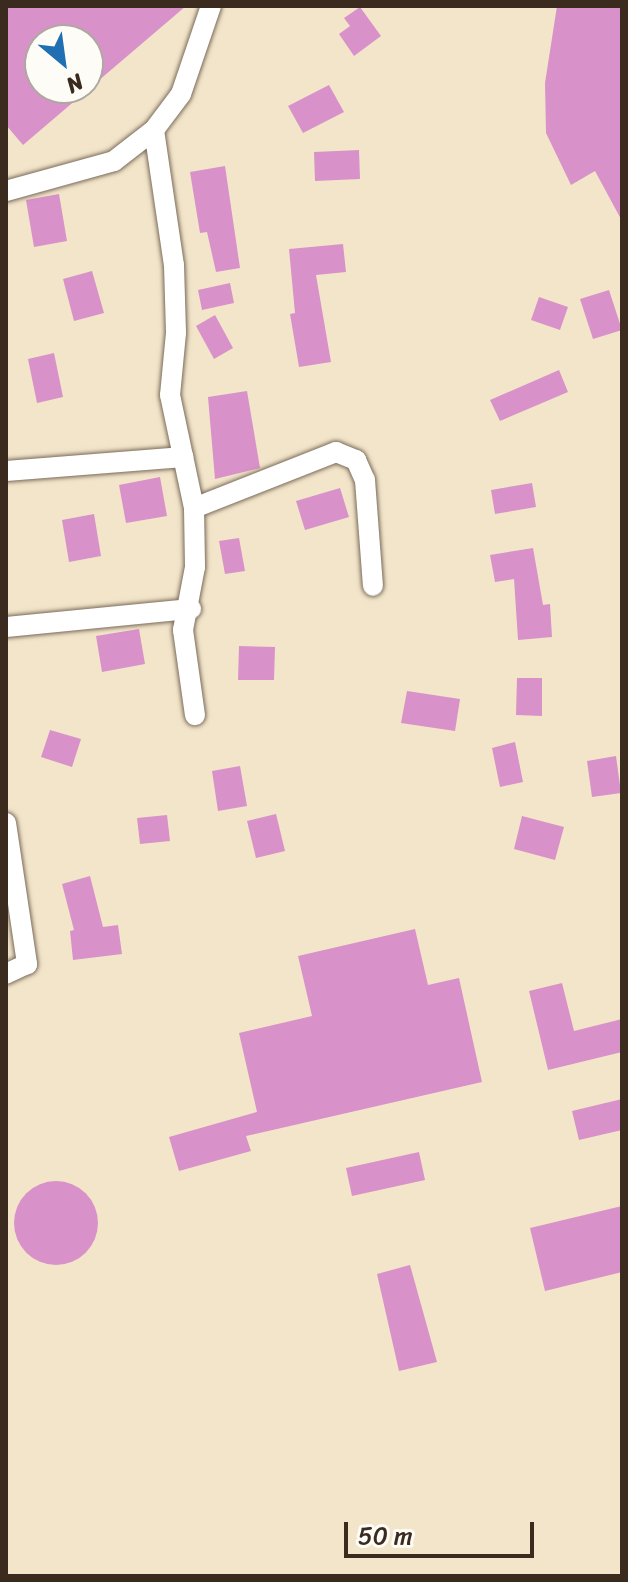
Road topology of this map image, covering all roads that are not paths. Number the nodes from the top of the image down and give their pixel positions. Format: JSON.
{"nodes":[{"id":1,"x":211,"y":6,"type":"edge"},
{"id":2,"x":154,"y":130,"type":"junction"},
{"id":3,"x":6,"y":191,"type":"edge"},
{"id":4,"x":183,"y":457,"type":"junction"},
{"id":5,"x":6,"y":471,"type":"edge"},
{"id":6,"x":194,"y":508,"type":"junction"},
{"id":7,"x":373,"y":586,"type":"dead end"},
{"id":8,"x":191,"y":609,"type":"junction"},
{"id":9,"x":6,"y":627,"type":"edge"},
{"id":10,"x":195,"y":715,"type":"dead end"},
{"id":11,"x":6,"y":823,"type":"edge"},
{"id":12,"x":6,"y":974,"type":"edge"}],
"edges":[{"from":1,"to":2,"type":"street"},
{"from":2,"to":3,"type":"street"},
{"from":2,"to":4,"type":"street"},
{"from":4,"to":5,"type":"street"},
{"from":4,"to":6,"type":"street"},
{"from":6,"to":7,"type":"street"},
{"from":6,"to":8,"type":"street"},
{"from":8,"to":9,"type":"street"},
{"from":8,"to":10,"type":"street"},
{"from":11,"to":12,"type":"street"}]}
